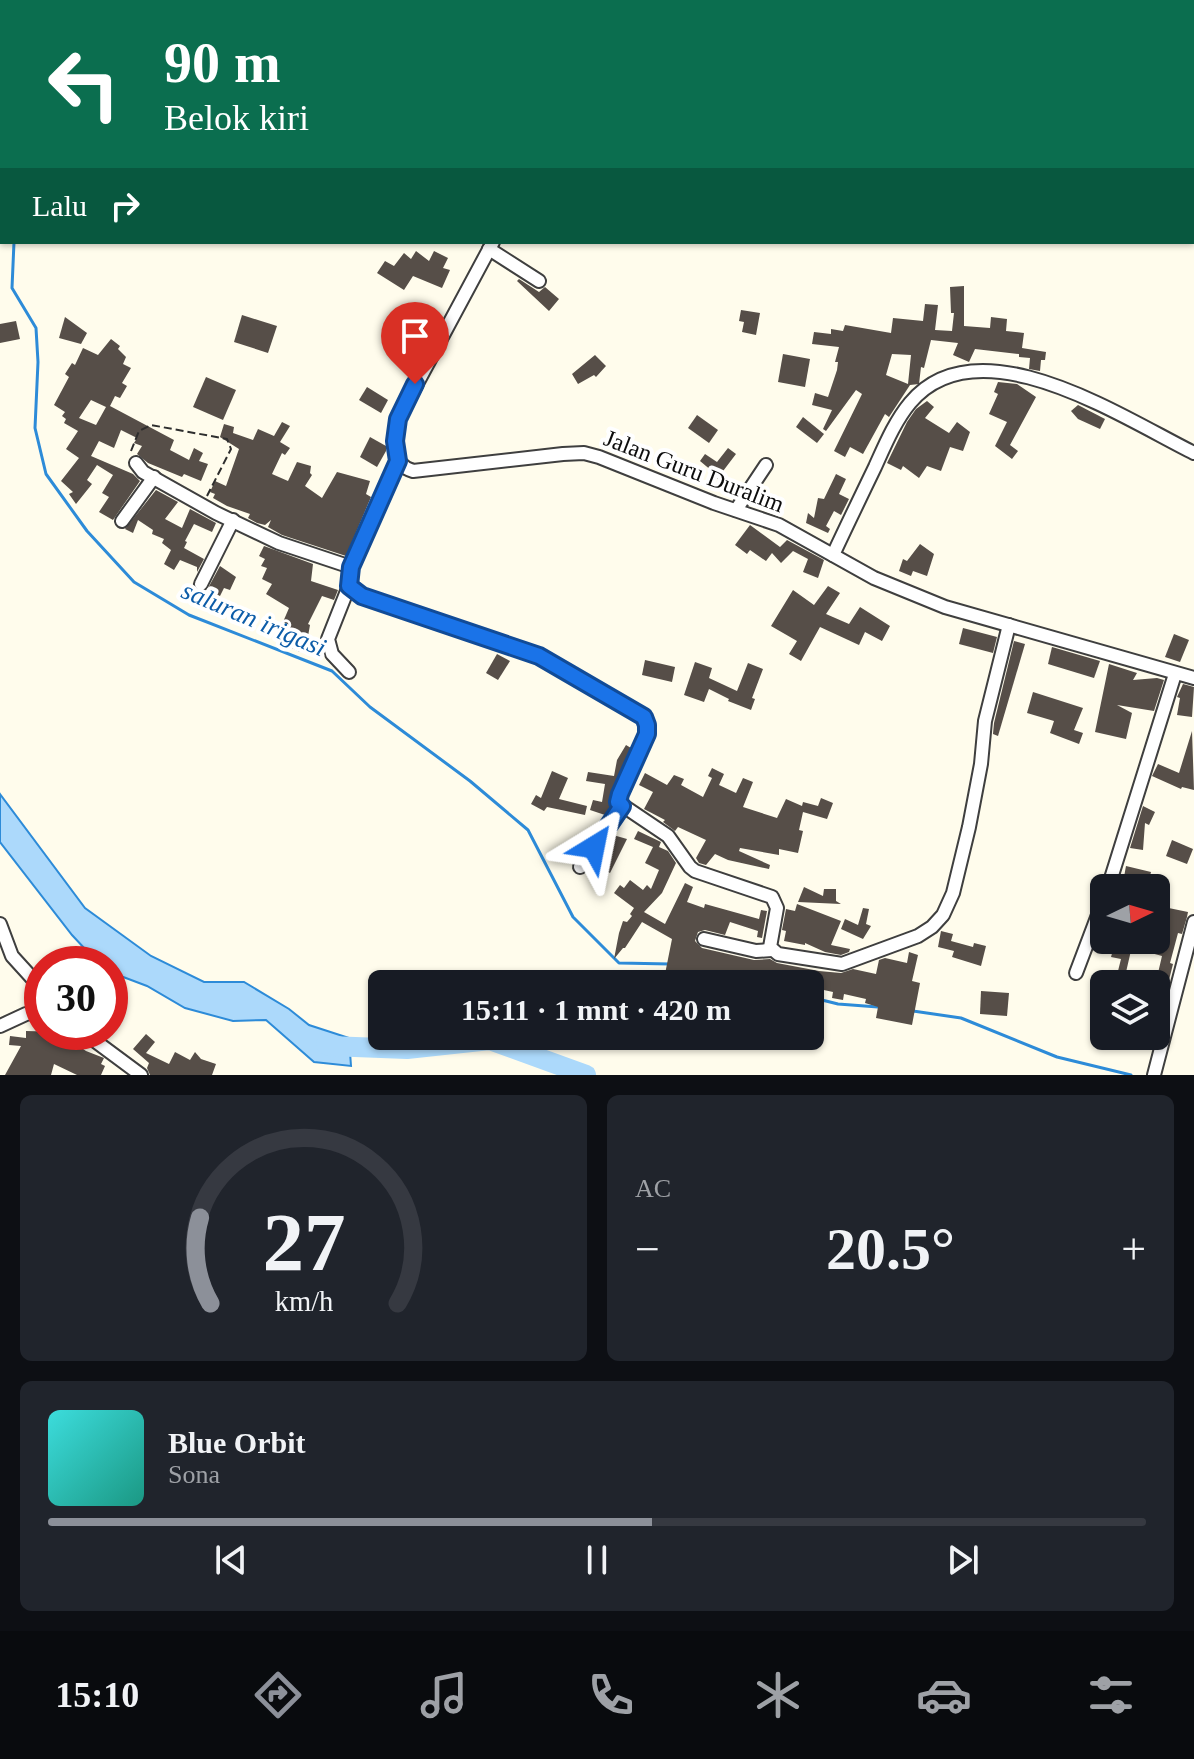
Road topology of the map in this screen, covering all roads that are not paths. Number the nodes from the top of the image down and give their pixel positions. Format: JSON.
{"nodes":[{"id":1,"x":491,"y":245,"type":"edge"},
{"id":2,"x":539,"y":281,"type":"dead end"},
{"id":3,"x":1194,"y":453,"type":"edge"},
{"id":4,"x":398,"y":461,"type":"junction"},
{"id":5,"x":136,"y":463,"type":"road end"},
{"id":6,"x":766,"y":465,"type":"dead end"},
{"id":7,"x":154,"y":477,"type":"junction"},
{"id":8,"x":736,"y":510,"type":"junction"},
{"id":9,"x":233,"y":520,"type":"junction"},
{"id":10,"x":122,"y":521,"type":"dead end"},
{"id":11,"x":833,"y":555,"type":"junction"},
{"id":12,"x":351,"y":567,"type":"junction"},
{"id":13,"x":201,"y":584,"type":"dead end"},
{"id":14,"x":349,"y":586,"type":"junction"},
{"id":15,"x":1009,"y":625,"type":"junction"},
{"id":16,"x":349,"y":672,"type":"dead end"},
{"id":17,"x":1175,"y":674,"type":"junction"},
{"id":18,"x":1194,"y":678,"type":"edge"},
{"id":19,"x":622,"y":806,"type":"junction"},
{"id":20,"x":580,"y":867,"type":"dead end"},
{"id":21,"x":1112,"y":874,"type":"edge"},
{"id":22,"x":1194,"y":922,"type":"edge"},
{"id":23,"x":0,"y":924,"type":"edge"},
{"id":24,"x":1090,"y":936,"type":"edge"},
{"id":25,"x":704,"y":939,"type":"dead end"},
{"id":26,"x":772,"y":950,"type":"junction"},
{"id":27,"x":24,"y":969,"type":"edge"},
{"id":28,"x":1076,"y":973,"type":"dead end"},
{"id":29,"x":24,"y":1015,"type":"edge"},
{"id":30,"x":0,"y":1026,"type":"edge"},
{"id":31,"x":107,"y":1050,"type":"edge"},
{"id":32,"x":141,"y":1075,"type":"edge"},
{"id":33,"x":1154,"y":1075,"type":"edge"}],
"edges":[{"from":1,"to":2,"type":"street"},
{"from":1,"to":4,"type":"street"},
{"from":3,"to":11,"type":"street"},
{"from":4,"to":8,"type":"street","name":"Jalan Guru Duralim"},
{"from":4,"to":12,"type":"street"},
{"from":5,"to":7,"type":"street"},
{"from":6,"to":8,"type":"street"},
{"from":7,"to":9,"type":"street"},
{"from":7,"to":10,"type":"street"},
{"from":8,"to":11,"type":"street","name":"Jalan Guru Duralim"},
{"from":9,"to":12,"type":"street"},
{"from":9,"to":13,"type":"street"},
{"from":11,"to":15,"type":"street","name":"Jalan Guru Duralim"},
{"from":12,"to":14,"type":"street"},
{"from":14,"to":16,"type":"street"},
{"from":14,"to":19,"type":"street"},
{"from":15,"to":17,"type":"street","name":"Jalan Guru Duralim"},
{"from":15,"to":26,"type":"street"},
{"from":17,"to":18,"type":"street","name":"Jalan Guru Duralim"},
{"from":17,"to":21,"type":"street"},
{"from":19,"to":20,"type":"street"},
{"from":19,"to":26,"type":"street"},
{"from":22,"to":33,"type":"street"},
{"from":23,"to":27,"type":"street"},
{"from":24,"to":28,"type":"street"},
{"from":25,"to":26,"type":"street"},
{"from":29,"to":30,"type":"street"},
{"from":31,"to":32,"type":"street"}]}
